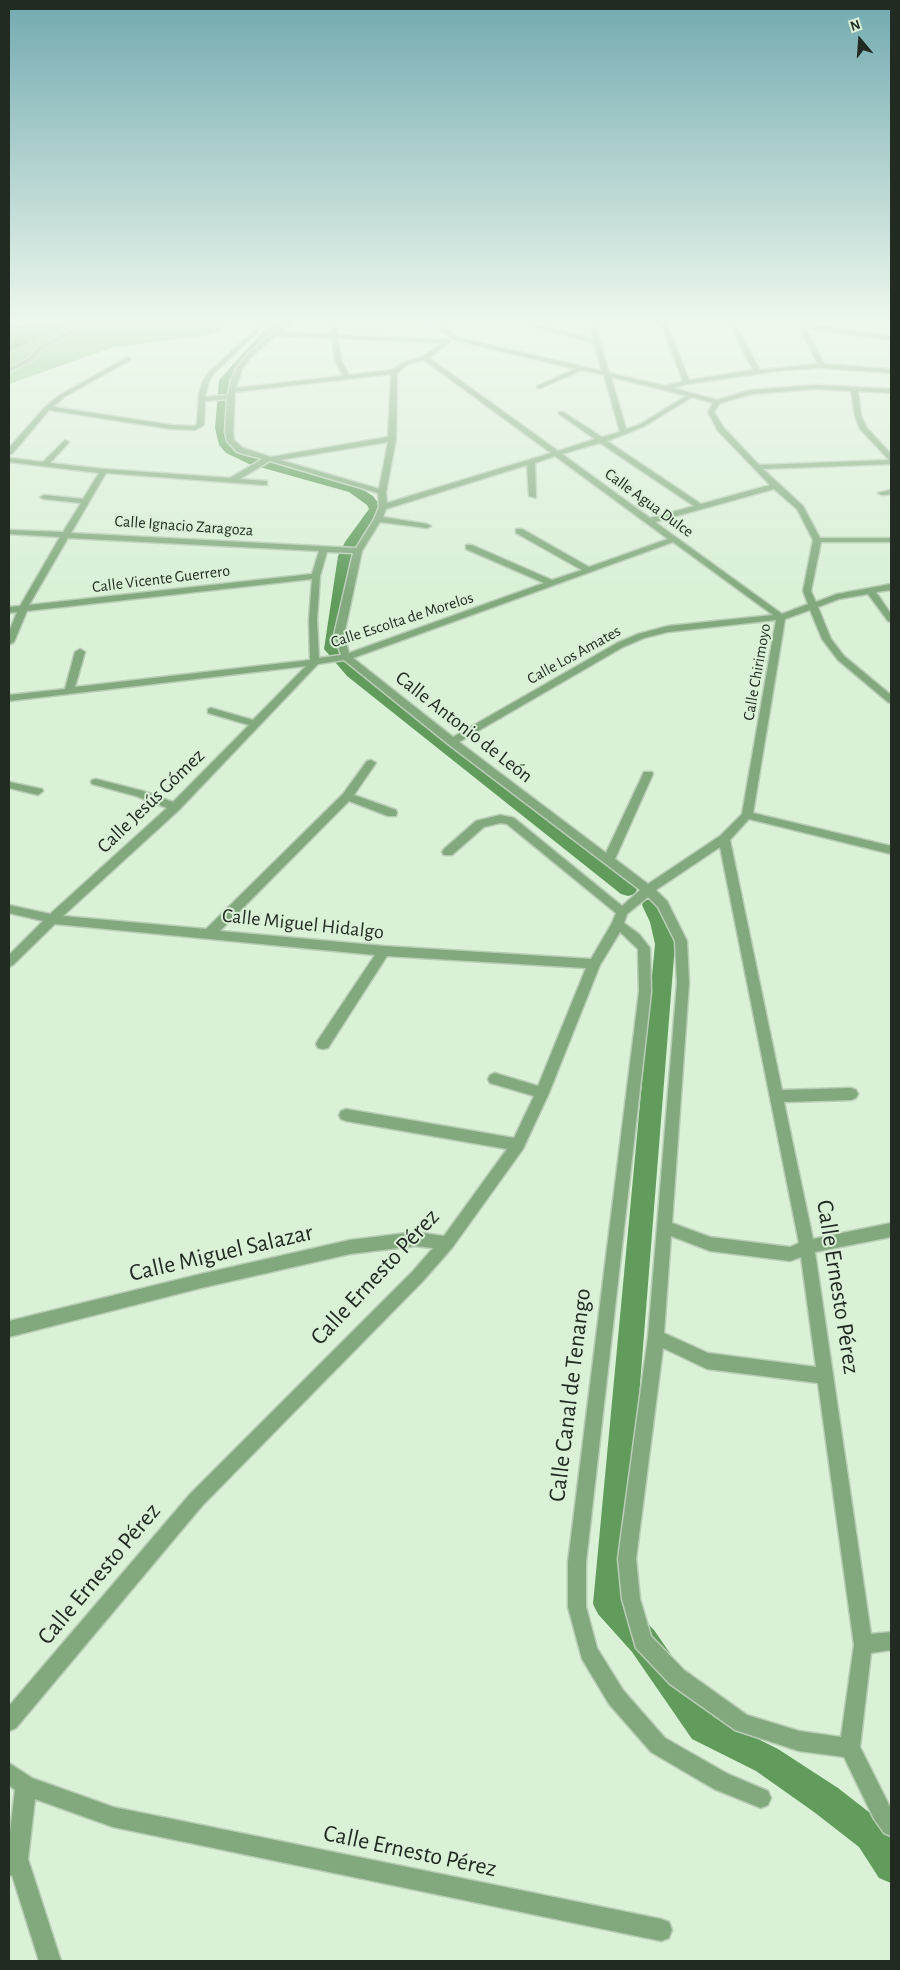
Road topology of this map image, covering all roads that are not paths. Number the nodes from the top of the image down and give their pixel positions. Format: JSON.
{"nodes":[{"id":1,"x":43,"y":413,"type":"edge"},
{"id":2,"x":79,"y":413,"type":"edge"},
{"id":3,"x":201,"y":413,"type":"edge"},
{"id":4,"x":229,"y":413,"type":"edge"},
{"id":5,"x":393,"y":413,"type":"edge"},
{"id":6,"x":502,"y":413,"type":"edge"},
{"id":7,"x":561,"y":413,"type":"dead end"},
{"id":8,"x":618,"y":413,"type":"edge"},
{"id":9,"x":662,"y":413,"type":"edge"},
{"id":10,"x":712,"y":413,"type":"edge"},
{"id":11,"x":858,"y":413,"type":"edge"},
{"id":12,"x":624,"y":433,"type":"junction"},
{"id":13,"x":323,"y":439,"type":"dead end"},
{"id":14,"x":392,"y":439,"type":"junction"},
{"id":15,"x":601,"y":440,"type":"junction"},
{"id":16,"x":66,"y":442,"type":"dead end"},
{"id":17,"x":330,"y":448,"type":"junction"},
{"id":18,"x":9,"y":452,"type":"edge"},
{"id":19,"x":559,"y":454,"type":"junction"},
{"id":20,"x":9,"y":460,"type":"edge"},
{"id":21,"x":267,"y":460,"type":"junction"},
{"id":22,"x":891,"y":460,"type":"edge"},
{"id":23,"x":531,"y":462,"type":"junction"},
{"id":24,"x":44,"y":465,"type":"junction"},
{"id":25,"x":757,"y":467,"type":"junction"},
{"id":26,"x":104,"y":471,"type":"junction"},
{"id":27,"x":231,"y":481,"type":"junction"},
{"id":28,"x":264,"y":483,"type":"dead end"},
{"id":29,"x":775,"y":486,"type":"junction"},
{"id":30,"x":382,"y":492,"type":"junction"},
{"id":31,"x":891,"y":492,"type":"edge"},
{"id":32,"x":882,"y":493,"type":"dead end"},
{"id":33,"x":533,"y":496,"type":"dead end"},
{"id":34,"x":44,"y":497,"type":"dead end"},
{"id":35,"x":85,"y":501,"type":"junction"},
{"id":36,"x":384,"y":507,"type":"junction"},
{"id":37,"x":700,"y":507,"type":"junction"},
{"id":38,"x":378,"y":519,"type":"junction"},
{"id":39,"x":649,"y":521,"type":"junction"},
{"id":40,"x":427,"y":526,"type":"dead end"},
{"id":41,"x":519,"y":531,"type":"dead end"},
{"id":42,"x":9,"y":532,"type":"edge"},
{"id":43,"x":65,"y":534,"type":"junction"},
{"id":44,"x":675,"y":539,"type":"junction"},
{"id":45,"x":817,"y":540,"type":"junction"},
{"id":46,"x":891,"y":540,"type":"edge"},
{"id":47,"x":469,"y":547,"type":"dead end"},
{"id":48,"x":326,"y":550,"type":"junction"},
{"id":49,"x":353,"y":551,"type":"junction"},
{"id":50,"x":589,"y":570,"type":"junction"},
{"id":51,"x":316,"y":576,"type":"junction"},
{"id":52,"x":553,"y":584,"type":"junction"},
{"id":53,"x":891,"y":586,"type":"edge"},
{"id":54,"x":870,"y":590,"type":"junction"},
{"id":55,"x":812,"y":604,"type":"junction"},
{"id":56,"x":9,"y":610,"type":"edge"},
{"id":57,"x":22,"y":610,"type":"junction"},
{"id":58,"x":781,"y":617,"type":"junction"},
{"id":59,"x":891,"y":619,"type":"edge"},
{"id":60,"x":9,"y":642,"type":"edge"},
{"id":61,"x":80,"y":652,"type":"dead end"},
{"id":62,"x":342,"y":658,"type":"junction"},
{"id":63,"x":319,"y":662,"type":"junction"},
{"id":64,"x":69,"y":691,"type":"junction"},
{"id":65,"x":9,"y":698,"type":"edge"},
{"id":66,"x":891,"y":700,"type":"edge"},
{"id":67,"x":211,"y":711,"type":"dead end"},
{"id":68,"x":257,"y":724,"type":"junction"},
{"id":69,"x":452,"y":742,"type":"junction"},
{"id":70,"x":371,"y":764,"type":"dead end"},
{"id":71,"x":648,"y":774,"type":"dead end"},
{"id":72,"x":96,"y":782,"type":"dead end"},
{"id":73,"x":9,"y":785,"type":"edge"},
{"id":74,"x":38,"y":791,"type":"dead end"},
{"id":75,"x":347,"y":796,"type":"junction"},
{"id":76,"x":175,"y":807,"type":"junction"},
{"id":77,"x":392,"y":813,"type":"dead end"},
{"id":78,"x":747,"y":816,"type":"junction"},
{"id":79,"x":724,"y":838,"type":"junction"},
{"id":80,"x":891,"y":850,"type":"edge"},
{"id":81,"x":448,"y":852,"type":"dead end"},
{"id":82,"x":609,"y":859,"type":"junction"},
{"id":83,"x":631,"y":906,"type":"junction"},
{"id":84,"x":9,"y":909,"type":"edge"},
{"id":85,"x":52,"y":919,"type":"junction"},
{"id":86,"x":209,"y":934,"type":"junction"},
{"id":87,"x":384,"y":951,"type":"junction"},
{"id":88,"x":9,"y":962,"type":"edge"},
{"id":89,"x":594,"y":964,"type":"junction"},
{"id":90,"x":323,"y":1044,"type":"dead end"},
{"id":91,"x":495,"y":1079,"type":"dead end"},
{"id":92,"x":542,"y":1093,"type":"junction"},
{"id":93,"x":851,"y":1094,"type":"dead end"},
{"id":94,"x":777,"y":1096,"type":"junction"},
{"id":95,"x":346,"y":1115,"type":"dead end"},
{"id":96,"x":518,"y":1145,"type":"junction"},
{"id":97,"x":665,"y":1227,"type":"junction"},
{"id":98,"x":891,"y":1230,"type":"edge"},
{"id":99,"x":447,"y":1243,"type":"junction"},
{"id":100,"x":807,"y":1246,"type":"junction"},
{"id":101,"x":9,"y":1329,"type":"edge"},
{"id":102,"x":656,"y":1337,"type":"junction"},
{"id":103,"x":825,"y":1376,"type":"junction"},
{"id":104,"x":891,"y":1641,"type":"edge"},
{"id":105,"x":863,"y":1645,"type":"junction"},
{"id":106,"x":9,"y":1722,"type":"edge"},
{"id":107,"x":850,"y":1748,"type":"junction"},
{"id":108,"x":9,"y":1773,"type":"edge"},
{"id":109,"x":26,"y":1786,"type":"junction"},
{"id":110,"x":761,"y":1798,"type":"dead end"},
{"id":111,"x":891,"y":1826,"type":"edge"},
{"id":112,"x":13,"y":1863,"type":"edge"},
{"id":113,"x":661,"y":1930,"type":"dead end"},
{"id":114,"x":50,"y":1961,"type":"edge"}],
"edges":[{"from":1,"to":18,"type":"street"},
{"from":2,"to":3,"type":"street"},
{"from":4,"to":21,"type":"street"},
{"from":5,"to":14,"type":"street"},
{"from":6,"to":19,"type":"street","name":"Calle Agua Dulce"},
{"from":7,"to":15,"type":"street"},
{"from":8,"to":12,"type":"street"},
{"from":9,"to":12,"type":"street"},
{"from":10,"to":25,"type":"street"},
{"from":11,"to":22,"type":"street"},
{"from":12,"to":15,"type":"street"},
{"from":13,"to":17,"type":"street"},
{"from":14,"to":17,"type":"street"},
{"from":14,"to":30,"type":"street"},
{"from":15,"to":19,"type":"street"},
{"from":15,"to":37,"type":"street"},
{"from":16,"to":24,"type":"street"},
{"from":17,"to":21,"type":"street"},
{"from":19,"to":23,"type":"street"},
{"from":19,"to":39,"type":"street","name":"Calle Agua Dulce"},
{"from":20,"to":24,"type":"street"},
{"from":21,"to":27,"type":"street"},
{"from":21,"to":30,"type":"street"},
{"from":22,"to":25,"type":"street"},
{"from":23,"to":33,"type":"street"},
{"from":23,"to":36,"type":"street"},
{"from":24,"to":26,"type":"street"},
{"from":25,"to":29,"type":"street"},
{"from":26,"to":27,"type":"street"},
{"from":26,"to":35,"type":"street"},
{"from":27,"to":28,"type":"street"},
{"from":29,"to":37,"type":"street"},
{"from":29,"to":45,"type":"street"},
{"from":30,"to":36,"type":"street"},
{"from":31,"to":32,"type":"street"},
{"from":34,"to":35,"type":"street"},
{"from":35,"to":43,"type":"street"},
{"from":36,"to":38,"type":"street"},
{"from":37,"to":39,"type":"street"},
{"from":38,"to":40,"type":"street"},
{"from":38,"to":49,"type":"street"},
{"from":39,"to":44,"type":"street","name":"Calle Agua Dulce"},
{"from":41,"to":50,"type":"street"},
{"from":42,"to":43,"type":"street","name":"Calle Ignacio Zaragoza"},
{"from":43,"to":48,"type":"street","name":"Calle Ignacio Zaragoza"},
{"from":43,"to":57,"type":"street"},
{"from":44,"to":50,"type":"street","name":"Calle Escolta de Morelos"},
{"from":44,"to":58,"type":"street","name":"Calle Agua Dulce"},
{"from":45,"to":46,"type":"street"},
{"from":45,"to":55,"type":"street"},
{"from":47,"to":52,"type":"street"},
{"from":48,"to":49,"type":"street","name":"Calle Ignacio Zaragoza"},
{"from":48,"to":51,"type":"street"},
{"from":49,"to":62,"type":"street"},
{"from":50,"to":52,"type":"street","name":"Calle Escolta de Morelos"},
{"from":51,"to":57,"type":"street","name":"Calle Vicente Guerrero"},
{"from":51,"to":63,"type":"street"},
{"from":52,"to":62,"type":"street","name":"Calle Escolta de Morelos"},
{"from":53,"to":54,"type":"street","name":"Calle Chirimoyo"},
{"from":54,"to":55,"type":"street","name":"Calle Chirimoyo"},
{"from":54,"to":59,"type":"street"},
{"from":55,"to":58,"type":"street","name":"Calle Chirimoyo"},
{"from":55,"to":66,"type":"street"},
{"from":56,"to":57,"type":"street","name":"Calle Vicente Guerrero"},
{"from":57,"to":60,"type":"street"},
{"from":58,"to":69,"type":"street","name":"Calle Los Amates"},
{"from":58,"to":78,"type":"street","name":"Calle Chirimoyo"},
{"from":61,"to":64,"type":"street"},
{"from":62,"to":63,"type":"street","name":"Calle Escolta de Morelos"},
{"from":62,"to":69,"type":"street","name":"Calle Antonio de León"},
{"from":63,"to":64,"type":"street","name":"Calle Escolta de Morelos"},
{"from":63,"to":68,"type":"street","name":"Calle Jesús Gómez"},
{"from":64,"to":65,"type":"street","name":"Calle Escolta de Morelos"},
{"from":67,"to":68,"type":"street"},
{"from":68,"to":76,"type":"street","name":"Calle Jesús Gómez"},
{"from":69,"to":82,"type":"street","name":"Calle Antonio de León"},
{"from":70,"to":75,"type":"street"},
{"from":71,"to":82,"type":"street"},
{"from":72,"to":76,"type":"street"},
{"from":73,"to":74,"type":"street"},
{"from":75,"to":77,"type":"street"},
{"from":75,"to":86,"type":"street"},
{"from":76,"to":85,"type":"street","name":"Calle Jesús Gómez"},
{"from":78,"to":79,"type":"street","name":"Calle Ernesto Pérez"},
{"from":78,"to":80,"type":"street"},
{"from":79,"to":83,"type":"street","name":"Calle Ernesto Pérez"},
{"from":79,"to":94,"type":"street","name":"Calle Ernesto Pérez"},
{"from":81,"to":83,"type":"street"},
{"from":82,"to":83,"type":"street","name":"Calle Antonio de León"},
{"from":83,"to":89,"type":"street","name":"Calle Ernesto Pérez"},
{"from":83,"to":97,"type":"street"},
{"from":83,"to":110,"type":"street","name":"Calle Canal de Tenango"},
{"from":84,"to":85,"type":"street","name":"Calle Miguel Hidalgo"},
{"from":85,"to":86,"type":"street","name":"Calle Miguel Hidalgo"},
{"from":85,"to":88,"type":"street","name":"Calle Jesús Gómez"},
{"from":86,"to":87,"type":"street","name":"Calle Miguel Hidalgo"},
{"from":87,"to":89,"type":"street","name":"Calle Miguel Hidalgo"},
{"from":87,"to":90,"type":"street"},
{"from":89,"to":92,"type":"street","name":"Calle Ernesto Pérez"},
{"from":91,"to":92,"type":"street"},
{"from":92,"to":96,"type":"street","name":"Calle Ernesto Pérez"},
{"from":93,"to":94,"type":"street"},
{"from":94,"to":100,"type":"street","name":"Calle Ernesto Pérez"},
{"from":95,"to":96,"type":"street"},
{"from":96,"to":99,"type":"street","name":"Calle Ernesto Pérez"},
{"from":97,"to":100,"type":"street"},
{"from":97,"to":102,"type":"street"},
{"from":98,"to":100,"type":"street"},
{"from":99,"to":101,"type":"street","name":"Calle Miguel Salazar"},
{"from":99,"to":106,"type":"street","name":"Calle Ernesto Pérez"},
{"from":100,"to":103,"type":"street","name":"Calle Ernesto Pérez"},
{"from":102,"to":103,"type":"street"},
{"from":102,"to":107,"type":"street"},
{"from":103,"to":105,"type":"street","name":"Calle Ernesto Pérez"},
{"from":104,"to":105,"type":"street"},
{"from":105,"to":107,"type":"street","name":"Calle Ernesto Pérez"},
{"from":107,"to":111,"type":"street"},
{"from":108,"to":109,"type":"street","name":"Calle Ernesto Pérez"},
{"from":109,"to":112,"type":"street"},
{"from":109,"to":113,"type":"street","name":"Calle Ernesto Pérez"},
{"from":112,"to":114,"type":"street"}]}
